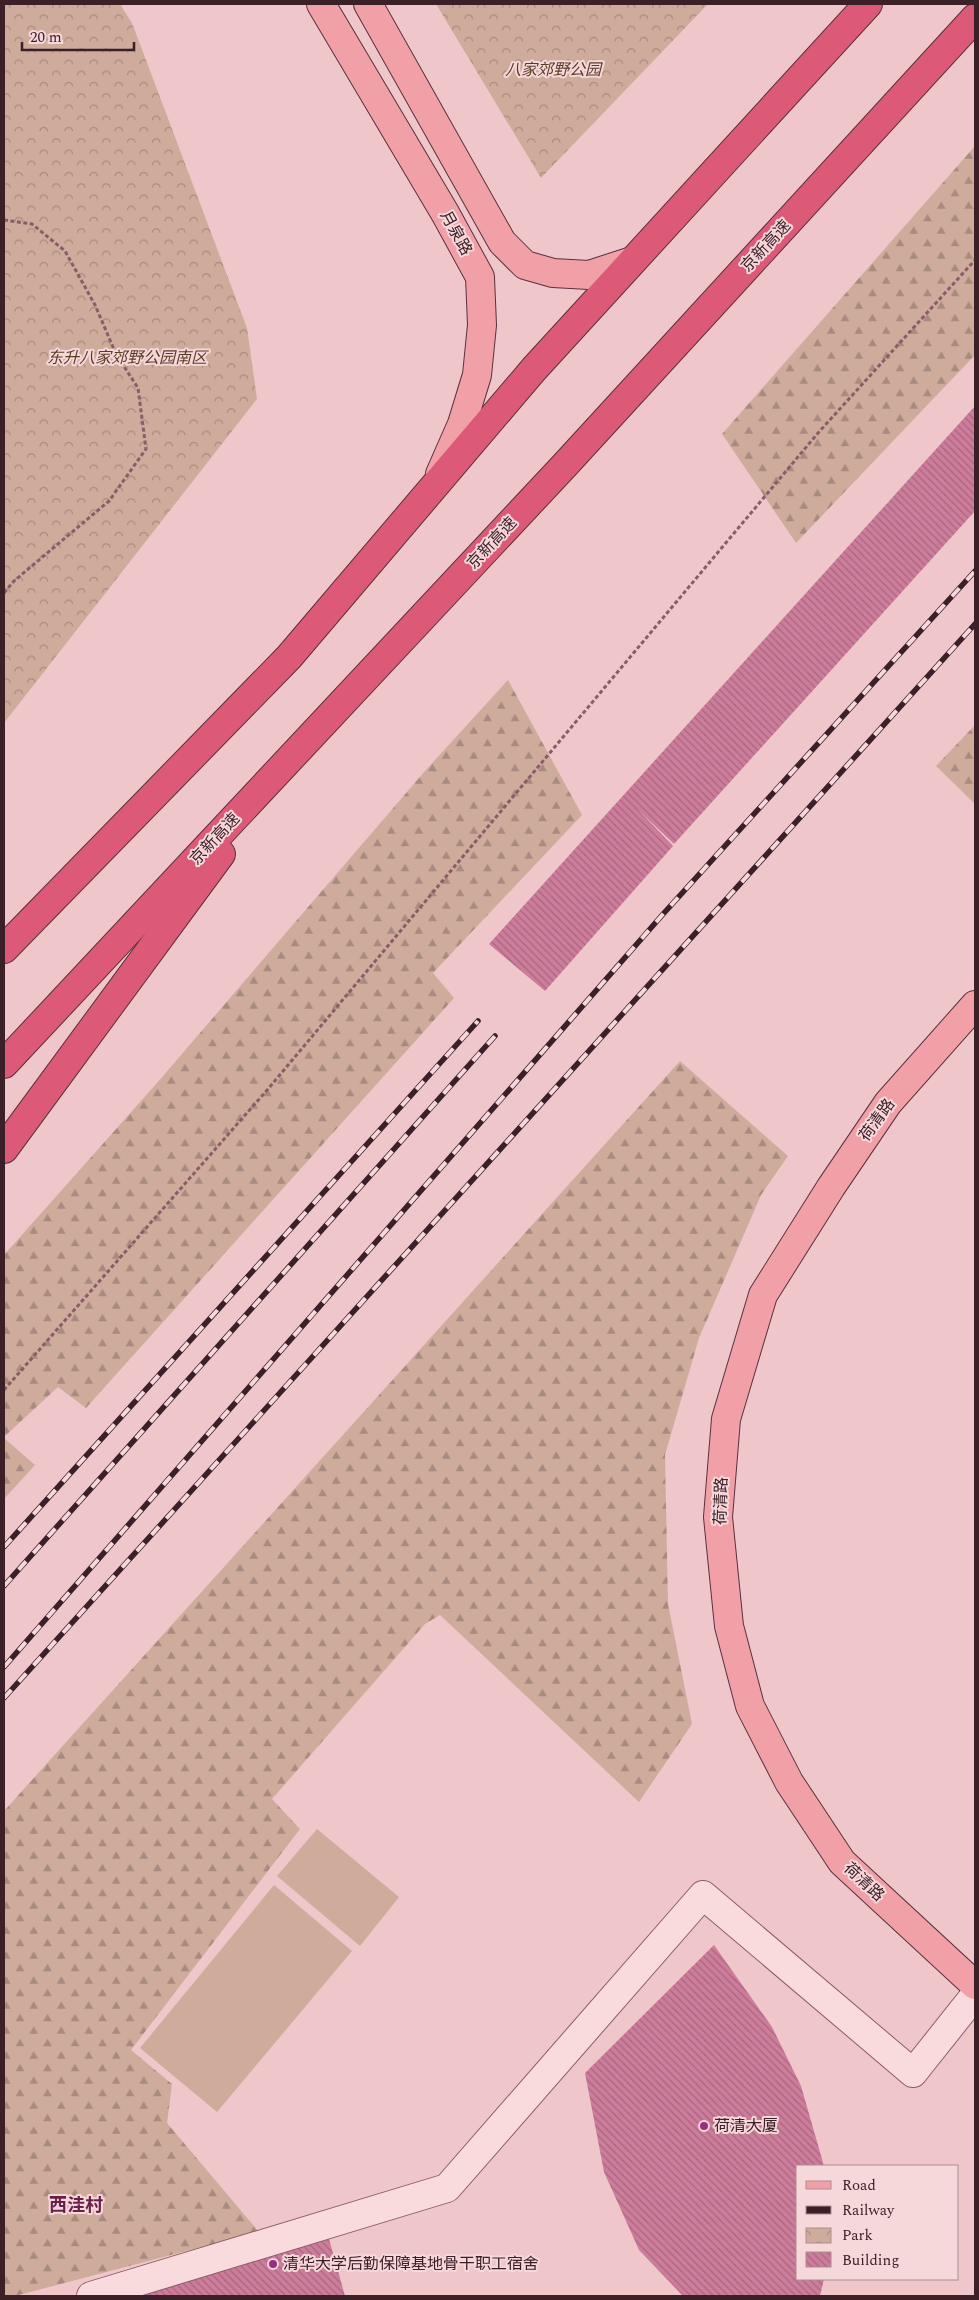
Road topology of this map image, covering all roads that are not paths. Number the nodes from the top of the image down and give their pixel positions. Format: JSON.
{"nodes":[{"id":1,"x":321,"y":4,"type":"edge"},
{"id":2,"x":368,"y":4,"type":"edge"},
{"id":3,"x":868,"y":4,"type":"edge"},
{"id":4,"x":975,"y":18,"type":"edge"},
{"id":5,"x":632,"y":262,"type":"junction"},
{"id":6,"x":436,"y":485,"type":"junction"},
{"id":7,"x":296,"y":754,"type":"junction"},
{"id":8,"x":4,"y":949,"type":"edge"},
{"id":9,"x":975,"y":1005,"type":"edge"},
{"id":10,"x":4,"y":1064,"type":"edge"},
{"id":11,"x":4,"y":1149,"type":"edge"},
{"id":12,"x":975,"y":1985,"type":"edge"},
{"id":13,"x":975,"y":1994,"type":"edge"},
{"id":14,"x":90,"y":2296,"type":"edge"}],
"edges":[{"from":1,"to":6,"type":"main road","name":"月泉路"},
{"from":2,"to":5,"type":"main road"},
{"from":3,"to":5,"type":"highway"},
{"from":4,"to":7,"type":"highway","name":"京新高速"},
{"from":5,"to":6,"type":"highway"},
{"from":6,"to":8,"type":"highway"},
{"from":7,"to":10,"type":"highway","name":"京新高速"},
{"from":7,"to":11,"type":"highway"},
{"from":9,"to":12,"type":"main road","name":"荷清路"},
{"from":13,"to":14,"type":"lane"}]}
